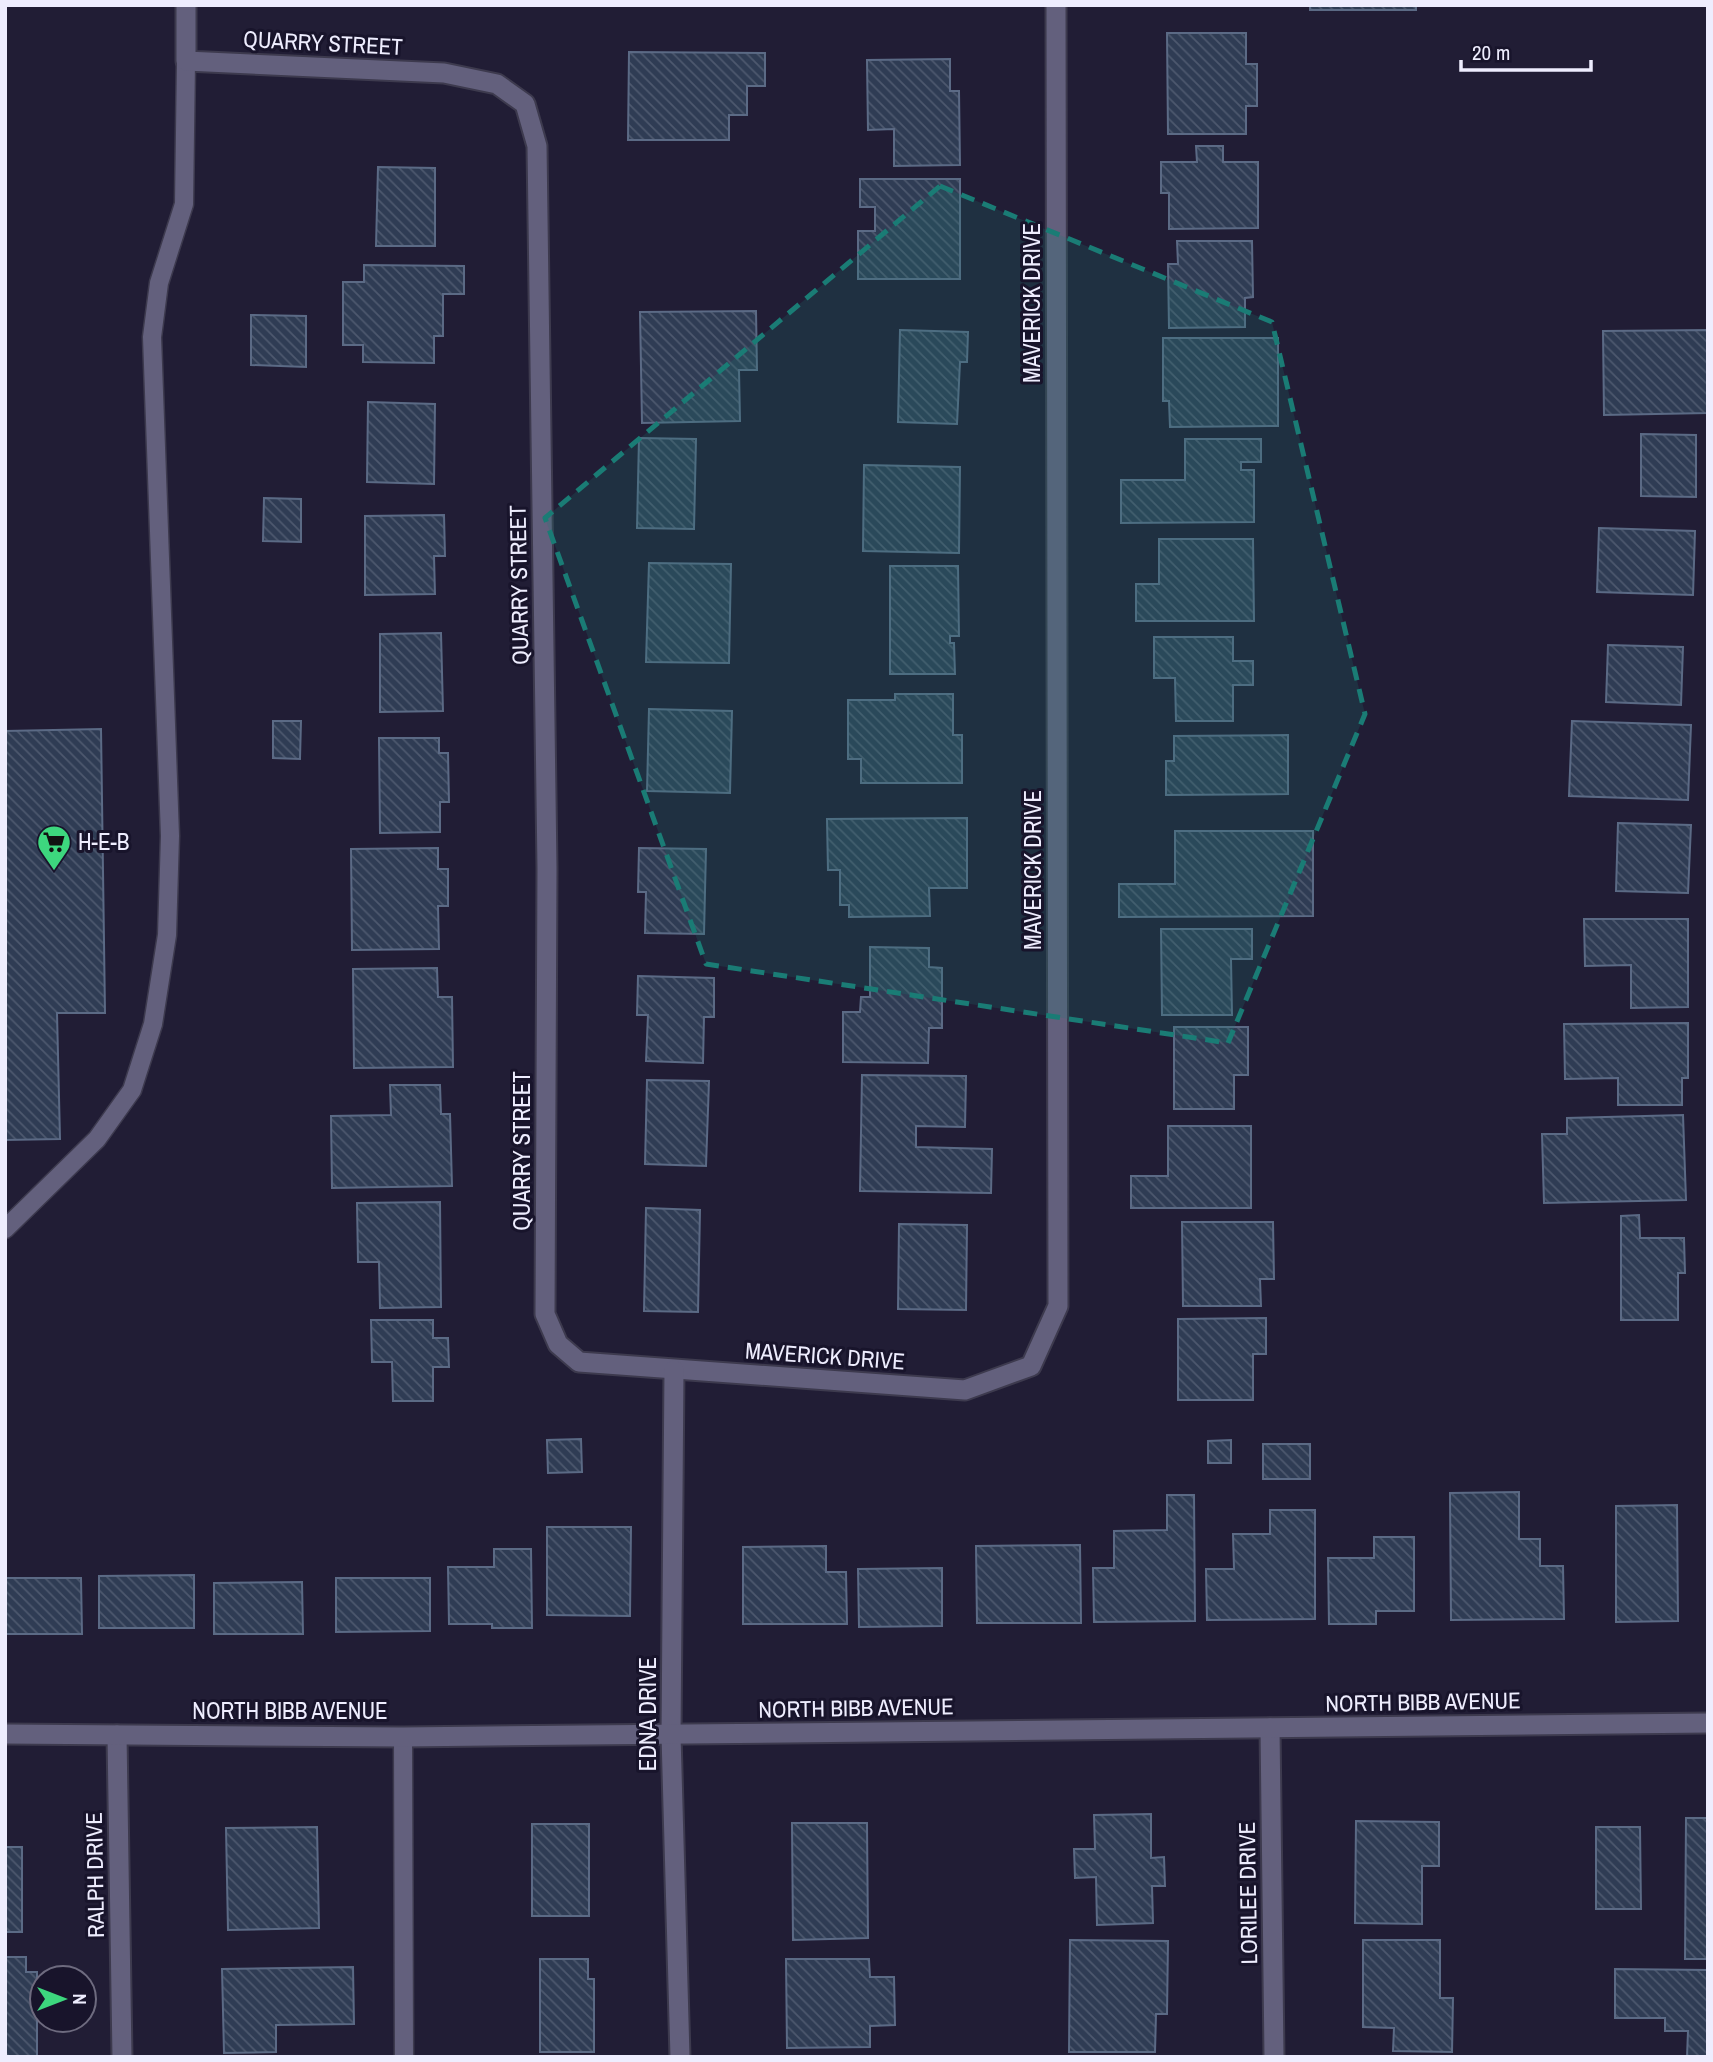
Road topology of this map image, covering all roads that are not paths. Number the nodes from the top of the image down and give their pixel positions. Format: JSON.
{"nodes":[{"id":1,"x":186,"y":5,"type":"edge"},
{"id":2,"x":1056,"y":5,"type":"edge"},
{"id":3,"x":186,"y":61,"type":"junction"},
{"id":4,"x":5,"y":1229,"type":"edge"},
{"id":5,"x":674,"y":1370,"type":"junction"},
{"id":6,"x":1708,"y":1723,"type":"edge"},
{"id":7,"x":1270,"y":1728,"type":"junction"},
{"id":8,"x":5,"y":1734,"type":"edge"},
{"id":9,"x":117,"y":1735,"type":"junction"},
{"id":10,"x":671,"y":1735,"type":"junction"},
{"id":11,"x":402,"y":1737,"type":"junction"},
{"id":12,"x":122,"y":2057,"type":"edge"},
{"id":13,"x":404,"y":2057,"type":"edge"},
{"id":14,"x":680,"y":2057,"type":"edge"},
{"id":15,"x":1274,"y":2057,"type":"edge"}],
"edges":[{"from":1,"to":3,"type":"street"},
{"from":2,"to":5,"type":"street","name":"MAVERICK DRIVE"},
{"from":3,"to":4,"type":"lane"},
{"from":3,"to":5,"type":"street","name":"QUARRY STREET"},
{"from":5,"to":10,"type":"street","name":"EDNA DRIVE"},
{"from":6,"to":7,"type":"street","name":"NORTH BIBB AVENUE"},
{"from":7,"to":10,"type":"street","name":"NORTH BIBB AVENUE"},
{"from":7,"to":15,"type":"street","name":"LORILEE DRIVE"},
{"from":8,"to":9,"type":"street","name":"NORTH BIBB AVENUE"},
{"from":9,"to":11,"type":"street","name":"NORTH BIBB AVENUE"},
{"from":9,"to":12,"type":"street","name":"RALPH DRIVE"},
{"from":10,"to":11,"type":"street","name":"NORTH BIBB AVENUE"},
{"from":10,"to":14,"type":"street","name":"EDNA DRIVE"},
{"from":11,"to":13,"type":"lane"}]}
